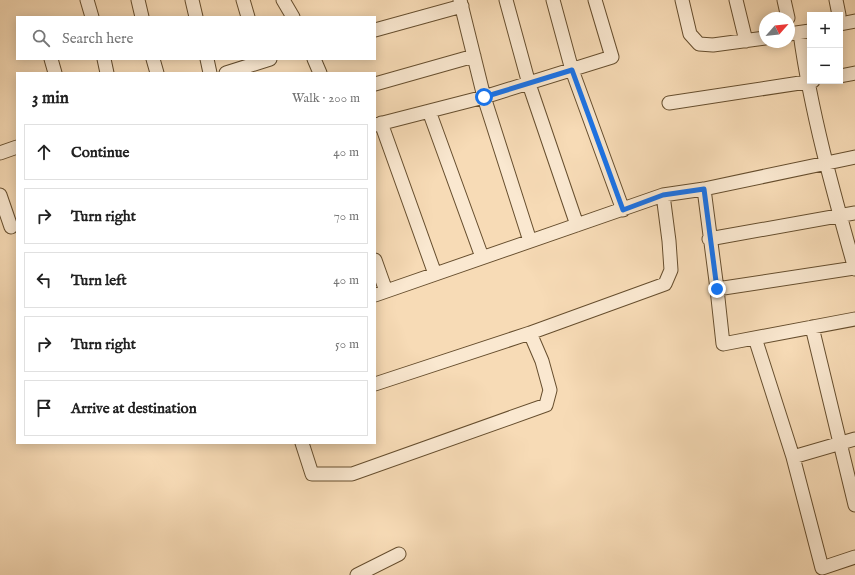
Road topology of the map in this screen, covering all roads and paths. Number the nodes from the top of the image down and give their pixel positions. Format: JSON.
{"nodes":[{"id":1,"x":88,"y":0,"type":"edge"},
{"id":2,"x":138,"y":0,"type":"edge"},
{"id":3,"x":192,"y":0,"type":"edge"},
{"id":4,"x":243,"y":0,"type":"edge"},
{"id":5,"x":283,"y":0,"type":"edge"},
{"id":6,"x":506,"y":0,"type":"edge"},
{"id":7,"x":553,"y":0,"type":"edge"},
{"id":8,"x":595,"y":0,"type":"edge"},
{"id":9,"x":682,"y":0,"type":"edge"},
{"id":10,"x":736,"y":0,"type":"edge"},
{"id":11,"x":784,"y":0,"type":"edge"},
{"id":12,"x":836,"y":0,"type":"edge"},
{"id":13,"x":461,"y":3,"type":"edge"},
{"id":14,"x":787,"y":12,"type":"edge"},
{"id":15,"x":838,"y":12,"type":"edge"},
{"id":16,"x":92,"y":16,"type":"edge"},
{"id":17,"x":142,"y":16,"type":"edge"},
{"id":18,"x":196,"y":16,"type":"edge"},
{"id":19,"x":248,"y":16,"type":"edge"},
{"id":20,"x":292,"y":16,"type":"edge"},
{"id":21,"x":843,"y":20,"type":"edge"},
{"id":22,"x":855,"y":21,"type":"edge"},
{"id":23,"x":376,"y":30,"type":"edge"},
{"id":24,"x":796,"y":31,"type":"edge"},
{"id":25,"x":759,"y":39,"type":"edge"},
{"id":26,"x":746,"y":41,"type":"junction"},
{"id":27,"x":474,"y":56,"type":"junction"},
{"id":28,"x":51,"y":60,"type":"edge"},
{"id":29,"x":104,"y":60,"type":"edge"},
{"id":30,"x":153,"y":60,"type":"edge"},
{"id":31,"x":207,"y":60,"type":"edge"},
{"id":32,"x":314,"y":60,"type":"edge"},
{"id":33,"x":264,"y":63,"type":"edge"},
{"id":34,"x":572,"y":70,"type":"junction"},
{"id":35,"x":807,"y":71,"type":"edge"},
{"id":36,"x":55,"y":72,"type":"edge"},
{"id":37,"x":107,"y":72,"type":"edge"},
{"id":38,"x":157,"y":72,"type":"edge"},
{"id":39,"x":210,"y":72,"type":"edge"},
{"id":40,"x":230,"y":72,"type":"edge"},
{"id":41,"x":320,"y":72,"type":"edge"},
{"id":42,"x":855,"y":73,"type":"edge"},
{"id":43,"x":843,"y":75,"type":"edge"},
{"id":44,"x":807,"y":82,"type":"edge"},
{"id":45,"x":376,"y":84,"type":"edge"},
{"id":46,"x":529,"y":84,"type":"junction"},
{"id":47,"x":810,"y":84,"type":"edge"},
{"id":48,"x":484,"y":97,"type":"junction"},
{"id":49,"x":669,"y":103,"type":"dead end"},
{"id":50,"x":429,"y":111,"type":"junction"},
{"id":51,"x":378,"y":124,"type":"edge"},
{"id":52,"x":16,"y":147,"type":"edge"},
{"id":53,"x":0,"y":154,"type":"edge"},
{"id":54,"x":855,"y":157,"type":"edge"},
{"id":55,"x":827,"y":162,"type":"junction"},
{"id":56,"x":704,"y":189,"type":"junction"},
{"id":57,"x":0,"y":195,"type":"edge"},
{"id":58,"x":663,"y":195,"type":"junction"},
{"id":59,"x":623,"y":210,"type":"junction"},
{"id":60,"x":855,"y":213,"type":"edge"},
{"id":61,"x":840,"y":216,"type":"junction"},
{"id":62,"x":577,"y":225,"type":"junction"},
{"id":63,"x":11,"y":227,"type":"dead end"},
{"id":64,"x":709,"y":239,"type":"junction"},
{"id":65,"x":530,"y":241,"type":"junction"},
{"id":66,"x":482,"y":258,"type":"junction"},
{"id":67,"x":376,"y":266,"type":"edge"},
{"id":68,"x":855,"y":268,"type":"edge"},
{"id":69,"x":435,"y":274,"type":"junction"},
{"id":70,"x":717,"y":289,"type":"junction"},
{"id":71,"x":381,"y":293,"type":"edge"},
{"id":72,"x":855,"y":318,"type":"edge"},
{"id":73,"x":812,"y":327,"type":"junction"},
{"id":74,"x":530,"y":332,"type":"junction"},
{"id":75,"x":755,"y":338,"type":"junction"},
{"id":76,"x":376,"y":384,"type":"edge"},
{"id":77,"x":855,"y":439,"type":"edge"},
{"id":78,"x":302,"y":444,"type":"edge"},
{"id":79,"x":840,"y":444,"type":"junction"},
{"id":80,"x":793,"y":457,"type":"junction"},
{"id":81,"x":855,"y":505,"type":"edge"},
{"id":82,"x":399,"y":554,"type":"dead end"},
{"id":83,"x":855,"y":557,"type":"edge"},
{"id":84,"x":357,"y":575,"type":"edge"}],
"edges":[{"from":1,"to":16,"type":"street"},
{"from":2,"to":17,"type":"street"},
{"from":3,"to":18,"type":"street"},
{"from":4,"to":19,"type":"street"},
{"from":5,"to":20,"type":"street"},
{"from":6,"to":46,"type":"street"},
{"from":7,"to":34,"type":"street"},
{"from":8,"to":34,"type":"street"},
{"from":9,"to":26,"type":"street"},
{"from":10,"to":26,"type":"street"},
{"from":11,"to":14,"type":"street"},
{"from":12,"to":15,"type":"street"},
{"from":13,"to":23,"type":"street"},
{"from":13,"to":27,"type":"street"},
{"from":21,"to":22,"type":"street"},
{"from":24,"to":35,"type":"street"},
{"from":25,"to":26,"type":"street"},
{"from":27,"to":45,"type":"street"},
{"from":27,"to":48,"type":"street"},
{"from":28,"to":36,"type":"street"},
{"from":29,"to":37,"type":"street"},
{"from":30,"to":38,"type":"street"},
{"from":31,"to":39,"type":"street"},
{"from":32,"to":41,"type":"street"},
{"from":33,"to":40,"type":"street"},
{"from":34,"to":46,"type":"street"},
{"from":34,"to":59,"type":"street"},
{"from":42,"to":43,"type":"street"},
{"from":44,"to":49,"type":"street"},
{"from":46,"to":48,"type":"street"},
{"from":46,"to":62,"type":"street"},
{"from":47,"to":55,"type":"street"},
{"from":48,"to":50,"type":"street"},
{"from":48,"to":65,"type":"street"},
{"from":50,"to":51,"type":"street"},
{"from":50,"to":66,"type":"street"},
{"from":51,"to":69,"type":"street"},
{"from":52,"to":53,"type":"street"},
{"from":54,"to":55,"type":"street"},
{"from":55,"to":56,"type":"street"},
{"from":55,"to":61,"type":"street"},
{"from":56,"to":58,"type":"street"},
{"from":56,"to":64,"type":"street"},
{"from":57,"to":63,"type":"street"},
{"from":58,"to":59,"type":"street"},
{"from":58,"to":74,"type":"street"},
{"from":59,"to":62,"type":"street"},
{"from":60,"to":61,"type":"street"},
{"from":61,"to":64,"type":"street"},
{"from":61,"to":68,"type":"street"},
{"from":62,"to":65,"type":"street"},
{"from":64,"to":70,"type":"street"},
{"from":65,"to":66,"type":"street"},
{"from":66,"to":69,"type":"street"},
{"from":67,"to":71,"type":"street"},
{"from":68,"to":70,"type":"street"},
{"from":69,"to":71,"type":"street"},
{"from":70,"to":75,"type":"street"},
{"from":72,"to":73,"type":"street"},
{"from":73,"to":75,"type":"street"},
{"from":73,"to":79,"type":"street"},
{"from":74,"to":76,"type":"street"},
{"from":74,"to":78,"type":"street"},
{"from":75,"to":80,"type":"street"},
{"from":77,"to":79,"type":"street"},
{"from":79,"to":80,"type":"street"},
{"from":79,"to":81,"type":"street"},
{"from":80,"to":83,"type":"street"},
{"from":82,"to":84,"type":"street"}]}
